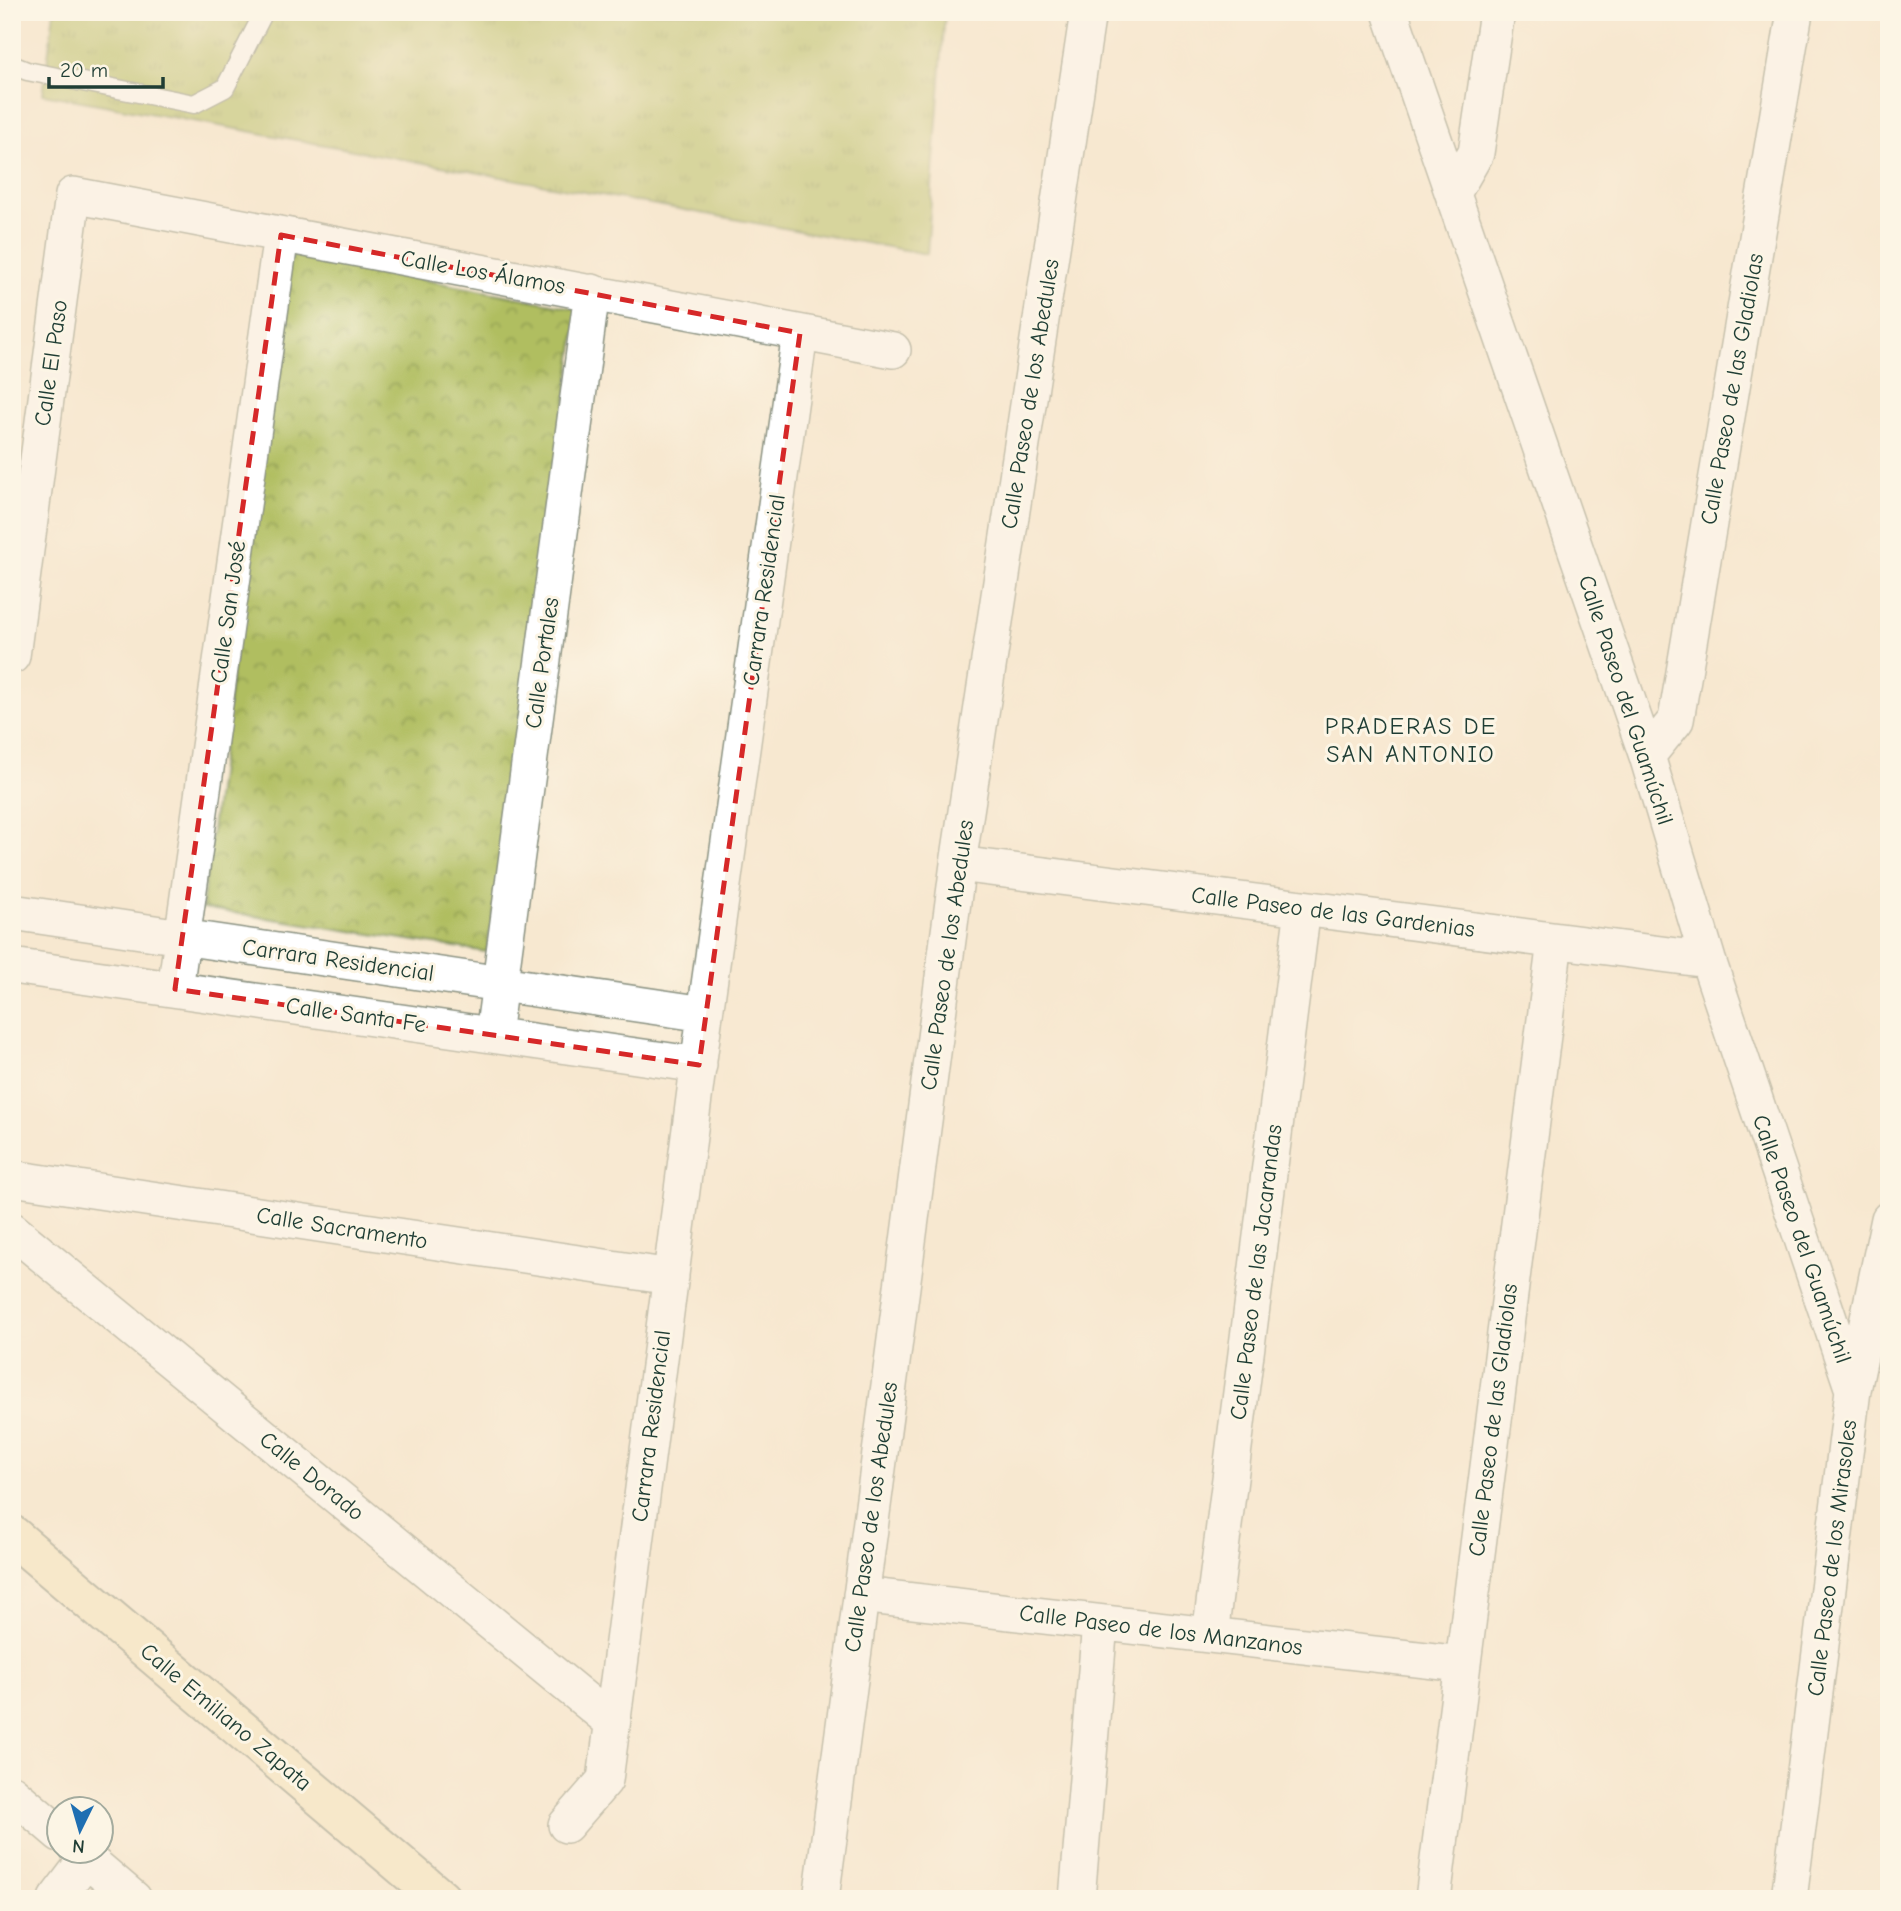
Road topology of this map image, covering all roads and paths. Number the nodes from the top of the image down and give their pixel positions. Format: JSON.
{"nodes":[{"id":1,"x":264,"y":12,"type":"edge"},
{"id":2,"x":1088,"y":12,"type":"edge"},
{"id":3,"x":1390,"y":12,"type":"edge"},
{"id":4,"x":1497,"y":12,"type":"edge"},
{"id":5,"x":1795,"y":12,"type":"edge"},
{"id":6,"x":12,"y":65,"type":"edge"},
{"id":7,"x":1453,"y":193,"type":"junction"},
{"id":8,"x":73,"y":195,"type":"joint"},
{"id":9,"x":281,"y":235,"type":"junction"},
{"id":10,"x":592,"y":292,"type":"junction"},
{"id":11,"x":800,"y":333,"type":"junction"},
{"id":12,"x":893,"y":350,"type":"dead end"},
{"id":13,"x":12,"y":656,"type":"edge"},
{"id":14,"x":1647,"y":755,"type":"junction"},
{"id":15,"x":958,"y":864,"type":"junction"},
{"id":16,"x":1303,"y":908,"type":"junction"},
{"id":17,"x":12,"y":912,"type":"edge"},
{"id":18,"x":182,"y":937,"type":"junction"},
{"id":19,"x":1555,"y":941,"type":"junction"},
{"id":20,"x":1707,"y":960,"type":"junction"},
{"id":21,"x":12,"y":966,"type":"edge"},
{"id":22,"x":500,"y":984,"type":"junction"},
{"id":23,"x":174,"y":989,"type":"junction"},
{"id":24,"x":705,"y":1014,"type":"junction"},
{"id":25,"x":493,"y":1035,"type":"junction"},
{"id":26,"x":699,"y":1065,"type":"junction"},
{"id":27,"x":12,"y":1178,"type":"edge"},
{"id":28,"x":1889,"y":1219,"type":"edge"},
{"id":29,"x":12,"y":1230,"type":"edge"},
{"id":30,"x":671,"y":1277,"type":"junction"},
{"id":31,"x":1853,"y":1390,"type":"junction"},
{"id":32,"x":12,"y":1535,"type":"edge"},
{"id":33,"x":860,"y":1595,"type":"junction"},
{"id":34,"x":1100,"y":1623,"type":"junction"},
{"id":35,"x":1210,"y":1635,"type":"junction"},
{"id":36,"x":1461,"y":1664,"type":"junction"},
{"id":37,"x":612,"y":1722,"type":"junction"},
{"id":38,"x":12,"y":1793,"type":"edge"},
{"id":39,"x":46,"y":1823,"type":"edge"},
{"id":40,"x":566,"y":1825,"type":"dead end"},
{"id":41,"x":76,"y":1866,"type":"edge"},
{"id":42,"x":96,"y":1866,"type":"edge"},
{"id":43,"x":55,"y":1899,"type":"edge"},
{"id":44,"x":134,"y":1899,"type":"edge"},
{"id":45,"x":441,"y":1899,"type":"edge"},
{"id":46,"x":821,"y":1899,"type":"edge"},
{"id":47,"x":1077,"y":1899,"type":"edge"},
{"id":48,"x":1433,"y":1899,"type":"edge"},
{"id":49,"x":1788,"y":1899,"type":"edge"}],
"edges":[{"from":1,"to":6,"type":"lane"},
{"from":2,"to":15,"type":"street","name":"Calle Paseo de los Abedules"},
{"from":3,"to":7,"type":"street","name":"Calle Paseo del Guamúchil"},
{"from":4,"to":7,"type":"street"},
{"from":5,"to":14,"type":"street","name":"Calle Paseo de las Gladiolas"},
{"from":7,"to":14,"type":"street","name":"Calle Paseo del Guamúchil"},
{"from":8,"to":9,"type":"street","name":"Calle Los Álamos"},
{"from":8,"to":13,"type":"street","name":"Calle El Paso"},
{"from":9,"to":10,"type":"street","name":"Calle Los Álamos"},
{"from":9,"to":18,"type":"street","name":"Calle San José"},
{"from":10,"to":11,"type":"street","name":"Calle Los Álamos"},
{"from":10,"to":22,"type":"street","name":"Calle Portales"},
{"from":11,"to":12,"type":"street","name":"Calle Los Álamos"},
{"from":11,"to":24,"type":"street","name":"Carrara Residencial"},
{"from":14,"to":20,"type":"street","name":"Calle Paseo del Guamúchil"},
{"from":15,"to":16,"type":"street","name":"Calle Paseo de las Gardenias"},
{"from":15,"to":33,"type":"street","name":"Calle Paseo de los Abedules"},
{"from":16,"to":19,"type":"street","name":"Calle Paseo de las Gardenias"},
{"from":16,"to":35,"type":"street","name":"Calle Paseo de las Jacarandas"},
{"from":17,"to":18,"type":"street","name":"Carrara Residencial"},
{"from":18,"to":22,"type":"street","name":"Carrara Residencial"},
{"from":18,"to":23,"type":"street","name":"Calle San José"},
{"from":19,"to":20,"type":"street","name":"Calle Paseo de las Gardenias"},
{"from":19,"to":36,"type":"street","name":"Calle Paseo de las Gladiolas"},
{"from":20,"to":31,"type":"street","name":"Calle Paseo del Guamúchil"},
{"from":21,"to":23,"type":"street","name":"Calle Santa Fe"},
{"from":22,"to":24,"type":"street","name":"Carrara Residencial"},
{"from":22,"to":25,"type":"street","name":"Calle Portales"},
{"from":23,"to":25,"type":"street","name":"Calle Santa Fe"},
{"from":24,"to":26,"type":"street","name":"Carrara Residencial"},
{"from":25,"to":26,"type":"street","name":"Calle Santa Fe"},
{"from":26,"to":30,"type":"street","name":"Carrara Residencial"},
{"from":27,"to":30,"type":"street","name":"Calle Sacramento"},
{"from":28,"to":31,"type":"street","name":"Calle Paseo de los Mirasoles"},
{"from":29,"to":37,"type":"street","name":"Calle Dorado"},
{"from":30,"to":37,"type":"street","name":"Carrara Residencial"},
{"from":31,"to":49,"type":"street","name":"Calle Paseo de los Mirasoles"},
{"from":32,"to":45,"type":"street","name":"Calle Emiliano Zapata"},
{"from":33,"to":34,"type":"street","name":"Calle Paseo de los Manzanos"},
{"from":33,"to":46,"type":"street","name":"Calle Paseo de los Abedules"},
{"from":34,"to":35,"type":"street","name":"Calle Paseo de los Manzanos"},
{"from":34,"to":47,"type":"street"},
{"from":35,"to":36,"type":"street","name":"Calle Paseo de los Manzanos"},
{"from":36,"to":48,"type":"street","name":"Calle Paseo de las Gladiolas"},
{"from":37,"to":40,"type":"street","name":"Carrara Residencial"},
{"from":38,"to":39,"type":"street"},
{"from":41,"to":43,"type":"street"},
{"from":42,"to":44,"type":"street"}]}
